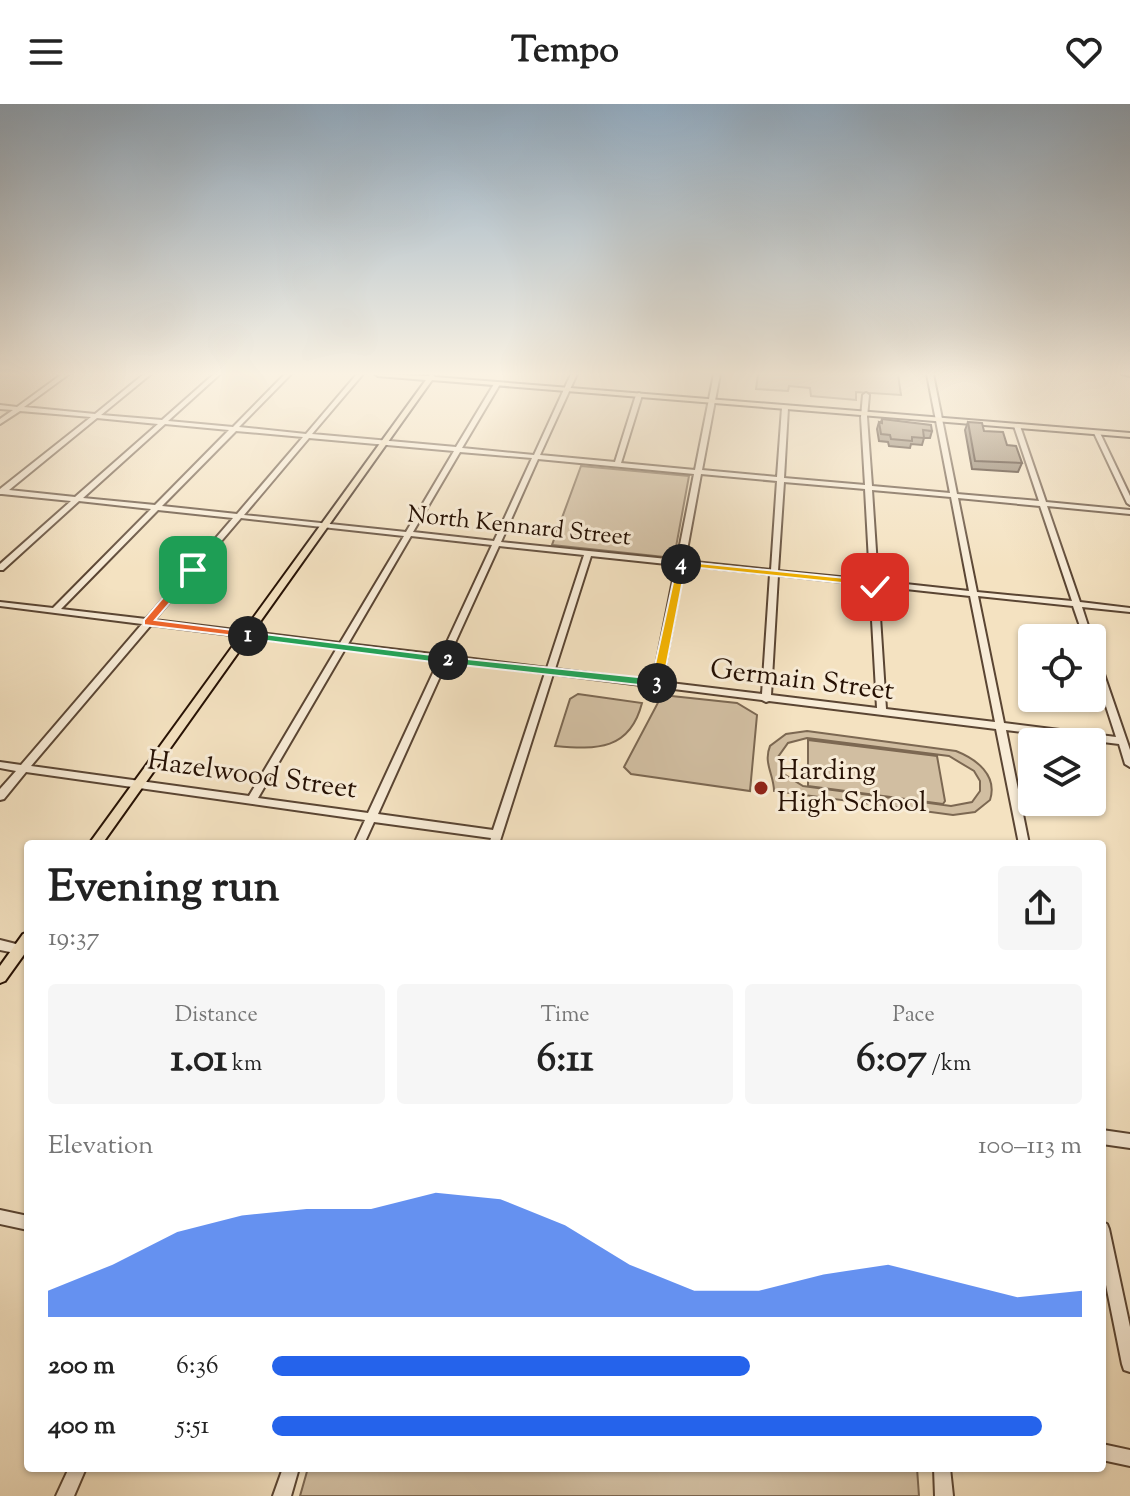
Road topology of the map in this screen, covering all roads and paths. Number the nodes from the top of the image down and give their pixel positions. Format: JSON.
{"nodes":[{"id":1,"x":67,"y":439,"type":"edge"},
{"id":2,"x":144,"y":439,"type":"edge"},
{"id":3,"x":224,"y":439,"type":"edge"},
{"id":4,"x":304,"y":439,"type":"edge"},
{"id":5,"x":331,"y":439,"type":"edge"},
{"id":6,"x":386,"y":439,"type":"edge"},
{"id":7,"x":465,"y":439,"type":"edge"},
{"id":8,"x":545,"y":439,"type":"edge"},
{"id":9,"x":625,"y":439,"type":"edge"},
{"id":10,"x":705,"y":439,"type":"edge"},
{"id":11,"x":784,"y":439,"type":"edge"},
{"id":12,"x":866,"y":439,"type":"edge"},
{"id":13,"x":943,"y":439,"type":"edge"},
{"id":14,"x":1021,"y":439,"type":"edge"},
{"id":15,"x":1100,"y":439,"type":"edge"},
{"id":16,"x":383,"y":443,"type":"junction"},
{"id":17,"x":458,"y":450,"type":"junction"},
{"id":18,"x":537,"y":457,"type":"junction"},
{"id":19,"x":617,"y":465,"type":"junction"},
{"id":20,"x":698,"y":472,"type":"junction"},
{"id":21,"x":782,"y":480,"type":"junction"},
{"id":22,"x":869,"y":488,"type":"junction"},
{"id":23,"x":1,"y":492,"type":"edge"},
{"id":24,"x":955,"y":496,"type":"junction"},
{"id":25,"x":76,"y":499,"type":"junction"},
{"id":26,"x":1130,"y":503,"type":"edge"},
{"id":27,"x":1043,"y":504,"type":"junction"},
{"id":28,"x":156,"y":508,"type":"junction"},
{"id":29,"x":1130,"y":512,"type":"edge"},
{"id":30,"x":237,"y":517,"type":"junction"},
{"id":31,"x":323,"y":526,"type":"junction"},
{"id":32,"x":407,"y":535,"type":"junction"},
{"id":33,"x":496,"y":545,"type":"junction"},
{"id":34,"x":588,"y":554,"type":"junction"},
{"id":35,"x":680,"y":563,"type":"junction"},
{"id":36,"x":0,"y":568,"type":"edge"},
{"id":37,"x":776,"y":573,"type":"junction"},
{"id":38,"x":875,"y":584,"type":"junction"},
{"id":39,"x":973,"y":594,"type":"junction"},
{"id":40,"x":0,"y":604,"type":"edge"},
{"id":41,"x":1077,"y":604,"type":"junction"},
{"id":42,"x":1130,"y":610,"type":"edge"},
{"id":43,"x":55,"y":611,"type":"junction"},
{"id":44,"x":148,"y":622,"type":"junction"},
{"id":45,"x":1083,"y":624,"type":"edge"},
{"id":46,"x":245,"y":635,"type":"junction"},
{"id":47,"x":341,"y":647,"type":"junction"},
{"id":48,"x":444,"y":660,"type":"junction"},
{"id":49,"x":550,"y":672,"type":"junction"},
{"id":50,"x":657,"y":685,"type":"junction"},
{"id":51,"x":1106,"y":692,"type":"edge"},
{"id":52,"x":766,"y":699,"type":"junction"},
{"id":53,"x":882,"y":712,"type":"junction"},
{"id":54,"x":1000,"y":727,"type":"junction"},
{"id":55,"x":1122,"y":741,"type":"junction"},
{"id":56,"x":1130,"y":764,"type":"edge"},
{"id":57,"x":0,"y":765,"type":"edge"},
{"id":58,"x":23,"y":768,"type":"junction"},
{"id":59,"x":138,"y":784,"type":"junction"},
{"id":60,"x":0,"y":796,"type":"edge"},
{"id":61,"x":252,"y":800,"type":"junction"},
{"id":62,"x":372,"y":817,"type":"junction"},
{"id":63,"x":496,"y":839,"type":"edge"},
{"id":64,"x":98,"y":840,"type":"edge"},
{"id":65,"x":361,"y":840,"type":"edge"},
{"id":66,"x":1023,"y":840,"type":"edge"},
{"id":67,"x":24,"y":944,"type":"edge"},
{"id":68,"x":0,"y":945,"type":"edge"},
{"id":69,"x":0,"y":977,"type":"edge"},
{"id":70,"x":1106,"y":1138,"type":"edge"},
{"id":71,"x":1130,"y":1141,"type":"edge"},
{"id":72,"x":2,"y":1222,"type":"edge"},
{"id":73,"x":24,"y":1223,"type":"edge"},
{"id":74,"x":1106,"y":1248,"type":"edge"},
{"id":75,"x":1130,"y":1364,"type":"edge"},
{"id":76,"x":1106,"y":1453,"type":"edge"},
{"id":77,"x":1130,"y":1458,"type":"edge"},
{"id":78,"x":76,"y":1472,"type":"edge"},
{"id":79,"x":290,"y":1472,"type":"edge"},
{"id":80,"x":942,"y":1472,"type":"edge"},
{"id":81,"x":65,"y":1496,"type":"edge"},
{"id":82,"x":282,"y":1496,"type":"edge"},
{"id":83,"x":944,"y":1496,"type":"edge"}],
"edges":[{"from":1,"to":23,"type":"street"},
{"from":2,"to":25,"type":"street"},
{"from":3,"to":28,"type":"street"},
{"from":4,"to":30,"type":"street"},
{"from":5,"to":16,"type":"street"},
{"from":6,"to":16,"type":"main road"},
{"from":7,"to":17,"type":"street"},
{"from":8,"to":18,"type":"street"},
{"from":9,"to":19,"type":"street"},
{"from":10,"to":20,"type":"street"},
{"from":11,"to":21,"type":"street"},
{"from":12,"to":22,"type":"street"},
{"from":13,"to":24,"type":"street"},
{"from":14,"to":27,"type":"street"},
{"from":15,"to":26,"type":"street"},
{"from":16,"to":17,"type":"street"},
{"from":16,"to":31,"type":"main road"},
{"from":17,"to":18,"type":"street"},
{"from":17,"to":32,"type":"street"},
{"from":18,"to":19,"type":"street"},
{"from":18,"to":33,"type":"street"},
{"from":19,"to":20,"type":"street"},
{"from":20,"to":21,"type":"street"},
{"from":20,"to":35,"type":"street"},
{"from":21,"to":22,"type":"street"},
{"from":21,"to":37,"type":"street"},
{"from":22,"to":24,"type":"street"},
{"from":22,"to":38,"type":"street"},
{"from":23,"to":25,"type":"street","name":"North Kennard Street"},
{"from":24,"to":27,"type":"street"},
{"from":24,"to":39,"type":"street"},
{"from":25,"to":28,"type":"street","name":"North Kennard Street"},
{"from":25,"to":36,"type":"street"},
{"from":27,"to":29,"type":"street"},
{"from":27,"to":41,"type":"street"},
{"from":28,"to":30,"type":"street","name":"North Kennard Street"},
{"from":28,"to":43,"type":"street"},
{"from":30,"to":31,"type":"street","name":"North Kennard Street"},
{"from":30,"to":44,"type":"street"},
{"from":31,"to":32,"type":"street","name":"North Kennard Street"},
{"from":31,"to":46,"type":"main road"},
{"from":32,"to":33,"type":"street","name":"North Kennard Street"},
{"from":32,"to":47,"type":"street"},
{"from":33,"to":34,"type":"street","name":"North Kennard Street"},
{"from":33,"to":48,"type":"street"},
{"from":34,"to":35,"type":"street","name":"North Kennard Street"},
{"from":34,"to":49,"type":"street"},
{"from":35,"to":37,"type":"street","name":"North Kennard Street"},
{"from":35,"to":50,"type":"street"},
{"from":37,"to":38,"type":"street","name":"North Kennard Street"},
{"from":37,"to":52,"type":"street"},
{"from":38,"to":39,"type":"street","name":"North Kennard Street"},
{"from":38,"to":53,"type":"street"},
{"from":39,"to":41,"type":"street","name":"North Kennard Street"},
{"from":39,"to":54,"type":"street"},
{"from":40,"to":43,"type":"street","name":"Germain Street"},
{"from":41,"to":42,"type":"street","name":"North Kennard Street"},
{"from":41,"to":45,"type":"street"},
{"from":43,"to":44,"type":"street","name":"Germain Street"},
{"from":44,"to":46,"type":"street","name":"Germain Street"},
{"from":44,"to":58,"type":"street"},
{"from":46,"to":47,"type":"street","name":"Germain Street"},
{"from":46,"to":59,"type":"main road"},
{"from":47,"to":48,"type":"street","name":"Germain Street"},
{"from":47,"to":61,"type":"street"},
{"from":48,"to":49,"type":"street","name":"Germain Street"},
{"from":48,"to":62,"type":"street"},
{"from":49,"to":50,"type":"street","name":"Germain Street"},
{"from":49,"to":63,"type":"street"},
{"from":50,"to":52,"type":"street","name":"Germain Street"},
{"from":51,"to":55,"type":"street"},
{"from":52,"to":53,"type":"street","name":"Germain Street"},
{"from":53,"to":54,"type":"street","name":"Germain Street"},
{"from":54,"to":55,"type":"street","name":"Germain Street"},
{"from":54,"to":66,"type":"street"},
{"from":55,"to":56,"type":"street"},
{"from":57,"to":58,"type":"street","name":"Hazelwood Street"},
{"from":58,"to":59,"type":"street","name":"Hazelwood Street"},
{"from":58,"to":60,"type":"street"},
{"from":59,"to":61,"type":"street","name":"Hazelwood Street"},
{"from":59,"to":64,"type":"main road"},
{"from":61,"to":62,"type":"street","name":"Hazelwood Street"},
{"from":62,"to":63,"type":"street","name":"Hazelwood Street"},
{"from":62,"to":65,"type":"street"},
{"from":67,"to":68,"type":"street"},
{"from":67,"to":69,"type":"main road"},
{"from":70,"to":71,"type":"street"},
{"from":72,"to":73,"type":"street"},
{"from":74,"to":75,"type":"street"},
{"from":76,"to":77,"type":"street"},
{"from":78,"to":81,"type":"street"},
{"from":79,"to":82,"type":"street"},
{"from":80,"to":83,"type":"street"}]}
